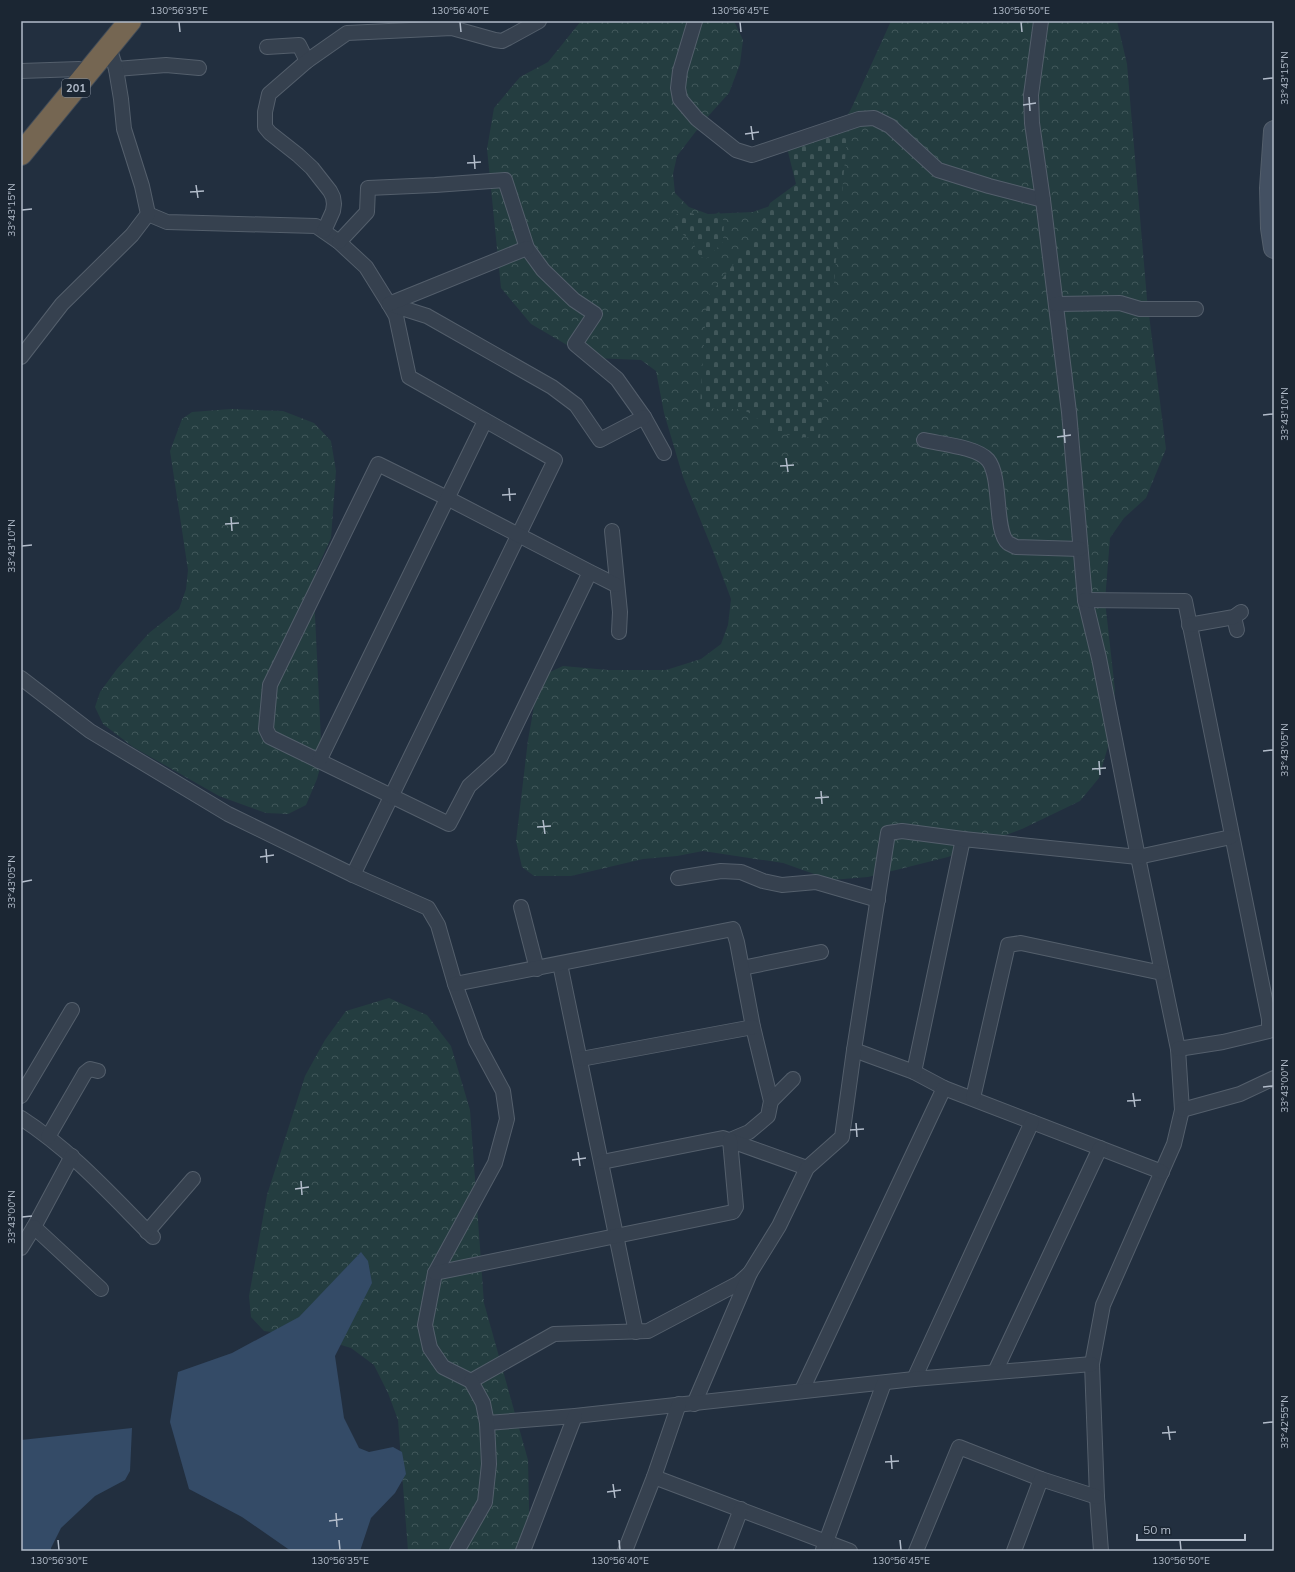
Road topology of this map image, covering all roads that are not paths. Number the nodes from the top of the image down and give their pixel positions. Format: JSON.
{"nodes":[{"id":1,"x":130,"y":21,"type":"edge"},
{"id":2,"x":539,"y":21,"type":"edge"},
{"id":3,"x":695,"y":21,"type":"edge"},
{"id":4,"x":1041,"y":21,"type":"edge"},
{"id":5,"x":396,"y":25,"type":"edge"},
{"id":6,"x":452,"y":25,"type":"edge"},
{"id":7,"x":347,"y":27,"type":"edge"},
{"id":8,"x":109,"y":47,"type":"junction"},
{"id":9,"x":267,"y":47,"type":"dead end"},
{"id":10,"x":307,"y":61,"type":"junction"},
{"id":11,"x":199,"y":68,"type":"dead end"},
{"id":12,"x":116,"y":69,"type":"junction"},
{"id":13,"x":21,"y":72,"type":"edge"},
{"id":14,"x":88,"y":73,"type":"junction"},
{"id":15,"x":1274,"y":132,"type":"edge"},
{"id":16,"x":21,"y":154,"type":"edge"},
{"id":17,"x":1043,"y":200,"type":"junction"},
{"id":18,"x":148,"y":214,"type":"junction"},
{"id":19,"x":324,"y":231,"type":"junction"},
{"id":20,"x":339,"y":242,"type":"junction"},
{"id":21,"x":526,"y":248,"type":"junction"},
{"id":22,"x":1274,"y":248,"type":"edge"},
{"id":23,"x":389,"y":304,"type":"junction"},
{"id":24,"x":1056,"y":304,"type":"junction"},
{"id":25,"x":1196,"y":309,"type":"dead end"},
{"id":26,"x":21,"y":356,"type":"edge"},
{"id":27,"x":644,"y":417,"type":"junction"},
{"id":28,"x":485,"y":421,"type":"junction"},
{"id":29,"x":924,"y":440,"type":"dead end"},
{"id":30,"x":664,"y":454,"type":"dead end"},
{"id":31,"x":447,"y":498,"type":"junction"},
{"id":32,"x":612,"y":531,"type":"dead end"},
{"id":33,"x":518,"y":536,"type":"junction"},
{"id":34,"x":1080,"y":549,"type":"junction"},
{"id":35,"x":590,"y":572,"type":"junction"},
{"id":36,"x":616,"y":585,"type":"junction"},
{"id":37,"x":1085,"y":600,"type":"junction"},
{"id":38,"x":1237,"y":620,"type":"dead end"},
{"id":39,"x":1190,"y":625,"type":"junction"},
{"id":40,"x":619,"y":632,"type":"dead end"},
{"id":41,"x":21,"y":678,"type":"edge"},
{"id":42,"x":319,"y":762,"type":"junction"},
{"id":43,"x":392,"y":796,"type":"junction"},
{"id":44,"x":1231,"y":837,"type":"junction"},
{"id":45,"x":963,"y":839,"type":"junction"},
{"id":46,"x":1138,"y":857,"type":"junction"},
{"id":47,"x":353,"y":875,"type":"junction"},
{"id":48,"x":678,"y":878,"type":"dead end"},
{"id":49,"x":878,"y":900,"type":"junction"},
{"id":50,"x":521,"y":907,"type":"dead end"},
{"id":51,"x":821,"y":952,"type":"dead end"},
{"id":52,"x":560,"y":964,"type":"junction"},
{"id":53,"x":537,"y":968,"type":"junction"},
{"id":54,"x":742,"y":968,"type":"junction"},
{"id":55,"x":1162,"y":973,"type":"junction"},
{"id":56,"x":455,"y":984,"type":"junction"},
{"id":57,"x":72,"y":1010,"type":"dead end"},
{"id":58,"x":753,"y":1027,"type":"junction"},
{"id":59,"x":1178,"y":1049,"type":"junction"},
{"id":60,"x":854,"y":1050,"type":"junction"},
{"id":61,"x":581,"y":1059,"type":"junction"},
{"id":62,"x":98,"y":1071,"type":"dead end"},
{"id":63,"x":914,"y":1072,"type":"junction"},
{"id":64,"x":1274,"y":1078,"type":"edge"},
{"id":65,"x":793,"y":1079,"type":"dead end"},
{"id":66,"x":944,"y":1088,"type":"junction"},
{"id":67,"x":21,"y":1096,"type":"edge"},
{"id":68,"x":973,"y":1098,"type":"junction"},
{"id":69,"x":770,"y":1101,"type":"junction"},
{"id":70,"x":1182,"y":1110,"type":"junction"},
{"id":71,"x":21,"y":1118,"type":"edge"},
{"id":72,"x":1032,"y":1122,"type":"junction"},
{"id":73,"x":48,"y":1137,"type":"junction"},
{"id":74,"x":730,"y":1140,"type":"junction"},
{"id":75,"x":1100,"y":1148,"type":"junction"},
{"id":76,"x":72,"y":1156,"type":"junction"},
{"id":77,"x":602,"y":1162,"type":"junction"},
{"id":78,"x":807,"y":1168,"type":"junction"},
{"id":79,"x":1162,"y":1172,"type":"junction"},
{"id":80,"x":193,"y":1179,"type":"dead end"},
{"id":81,"x":34,"y":1227,"type":"junction"},
{"id":82,"x":615,"y":1236,"type":"junction"},
{"id":83,"x":21,"y":1248,"type":"edge"},
{"id":84,"x":435,"y":1273,"type":"junction"},
{"id":85,"x":750,"y":1273,"type":"junction"},
{"id":86,"x":100,"y":1289,"type":"dead end"},
{"id":87,"x":636,"y":1332,"type":"junction"},
{"id":88,"x":1092,"y":1364,"type":"junction"},
{"id":89,"x":995,"y":1372,"type":"junction"},
{"id":90,"x":914,"y":1379,"type":"junction"},
{"id":91,"x":471,"y":1381,"type":"junction"},
{"id":92,"x":884,"y":1383,"type":"junction"},
{"id":93,"x":802,"y":1390,"type":"junction"},
{"id":94,"x":678,"y":1404,"type":"junction"},
{"id":95,"x":694,"y":1404,"type":"junction"},
{"id":96,"x":575,"y":1416,"type":"junction"},
{"id":97,"x":487,"y":1423,"type":"junction"},
{"id":98,"x":654,"y":1477,"type":"junction"},
{"id":99,"x":1042,"y":1479,"type":"junction"},
{"id":100,"x":1097,"y":1497,"type":"junction"},
{"id":101,"x":741,"y":1510,"type":"junction"},
{"id":102,"x":824,"y":1547,"type":"edge"},
{"id":103,"x":457,"y":1551,"type":"edge"},
{"id":104,"x":523,"y":1551,"type":"edge"},
{"id":105,"x":625,"y":1551,"type":"edge"},
{"id":106,"x":725,"y":1551,"type":"edge"},
{"id":107,"x":850,"y":1551,"type":"edge"},
{"id":108,"x":916,"y":1551,"type":"edge"},
{"id":109,"x":1014,"y":1551,"type":"edge"},
{"id":110,"x":1101,"y":1551,"type":"edge"}],
"edges":[{"from":1,"to":8,"type":"highway","number":"201"},
{"from":2,"to":6,"type":"street"},
{"from":3,"to":17,"type":"street"},
{"from":4,"to":17,"type":"street"},
{"from":5,"to":6,"type":"street"},
{"from":5,"to":7,"type":"street"},
{"from":7,"to":10,"type":"street"},
{"from":8,"to":12,"type":"street"},
{"from":8,"to":14,"type":"highway","number":"201"},
{"from":9,"to":10,"type":"street"},
{"from":10,"to":19,"type":"street"},
{"from":11,"to":12,"type":"street"},
{"from":12,"to":18,"type":"street"},
{"from":13,"to":14,"type":"street"},
{"from":14,"to":16,"type":"highway","number":"201"},
{"from":15,"to":22,"type":"street"},
{"from":17,"to":24,"type":"street"},
{"from":18,"to":19,"type":"street"},
{"from":18,"to":26,"type":"street"},
{"from":19,"to":20,"type":"street"},
{"from":20,"to":21,"type":"street"},
{"from":20,"to":23,"type":"street"},
{"from":21,"to":23,"type":"street"},
{"from":21,"to":27,"type":"street"},
{"from":23,"to":27,"type":"street"},
{"from":23,"to":28,"type":"street"},
{"from":24,"to":25,"type":"street"},
{"from":24,"to":34,"type":"street"},
{"from":27,"to":30,"type":"street"},
{"from":28,"to":31,"type":"street"},
{"from":28,"to":33,"type":"street"},
{"from":29,"to":34,"type":"street"},
{"from":31,"to":33,"type":"street"},
{"from":31,"to":42,"type":"street"},
{"from":31,"to":42,"type":"street"},
{"from":32,"to":36,"type":"street"},
{"from":33,"to":35,"type":"street"},
{"from":33,"to":43,"type":"street"},
{"from":34,"to":37,"type":"street"},
{"from":35,"to":36,"type":"street"},
{"from":35,"to":43,"type":"street"},
{"from":36,"to":40,"type":"street"},
{"from":37,"to":39,"type":"street"},
{"from":37,"to":46,"type":"street"},
{"from":38,"to":39,"type":"street"},
{"from":39,"to":44,"type":"street"},
{"from":41,"to":47,"type":"street"},
{"from":42,"to":43,"type":"street"},
{"from":43,"to":47,"type":"street"},
{"from":44,"to":46,"type":"street"},
{"from":44,"to":59,"type":"street"},
{"from":45,"to":46,"type":"street"},
{"from":45,"to":49,"type":"street"},
{"from":45,"to":63,"type":"street"},
{"from":46,"to":55,"type":"street"},
{"from":47,"to":56,"type":"street"},
{"from":48,"to":49,"type":"street"},
{"from":49,"to":60,"type":"street"},
{"from":50,"to":53,"type":"street"},
{"from":51,"to":54,"type":"street"},
{"from":52,"to":53,"type":"street"},
{"from":52,"to":54,"type":"street"},
{"from":52,"to":61,"type":"street"},
{"from":53,"to":56,"type":"street"},
{"from":54,"to":58,"type":"street"},
{"from":55,"to":59,"type":"street"},
{"from":55,"to":68,"type":"street"},
{"from":56,"to":84,"type":"street"},
{"from":57,"to":67,"type":"street"},
{"from":58,"to":61,"type":"street"},
{"from":58,"to":69,"type":"street"},
{"from":59,"to":70,"type":"street"},
{"from":60,"to":63,"type":"street"},
{"from":60,"to":78,"type":"street"},
{"from":61,"to":77,"type":"street"},
{"from":62,"to":73,"type":"street"},
{"from":63,"to":66,"type":"street"},
{"from":64,"to":70,"type":"street"},
{"from":65,"to":69,"type":"street"},
{"from":66,"to":68,"type":"street"},
{"from":66,"to":93,"type":"street"},
{"from":68,"to":72,"type":"street"},
{"from":69,"to":74,"type":"street"},
{"from":70,"to":79,"type":"street"},
{"from":71,"to":73,"type":"street"},
{"from":72,"to":75,"type":"street"},
{"from":72,"to":90,"type":"street"},
{"from":73,"to":76,"type":"street"},
{"from":74,"to":77,"type":"street"},
{"from":74,"to":78,"type":"street"},
{"from":74,"to":82,"type":"street"},
{"from":75,"to":79,"type":"street"},
{"from":75,"to":89,"type":"street"},
{"from":76,"to":80,"type":"street"},
{"from":76,"to":81,"type":"street"},
{"from":77,"to":82,"type":"street"},
{"from":78,"to":85,"type":"street"},
{"from":79,"to":88,"type":"street"},
{"from":81,"to":83,"type":"street"},
{"from":81,"to":86,"type":"street"},
{"from":82,"to":84,"type":"street"},
{"from":82,"to":87,"type":"street"},
{"from":84,"to":91,"type":"street"},
{"from":85,"to":87,"type":"street"},
{"from":85,"to":95,"type":"street"},
{"from":87,"to":91,"type":"street"},
{"from":88,"to":89,"type":"street"},
{"from":88,"to":100,"type":"street"},
{"from":89,"to":90,"type":"street"},
{"from":90,"to":92,"type":"street"},
{"from":91,"to":97,"type":"street"},
{"from":92,"to":93,"type":"street"},
{"from":92,"to":102,"type":"street"},
{"from":93,"to":95,"type":"street"},
{"from":94,"to":95,"type":"street"},
{"from":94,"to":96,"type":"street"},
{"from":94,"to":98,"type":"street"},
{"from":96,"to":97,"type":"street"},
{"from":96,"to":104,"type":"street"},
{"from":97,"to":103,"type":"street"},
{"from":98,"to":101,"type":"street"},
{"from":98,"to":105,"type":"street"},
{"from":99,"to":100,"type":"street"},
{"from":99,"to":108,"type":"street"},
{"from":99,"to":109,"type":"street"},
{"from":100,"to":110,"type":"street"},
{"from":101,"to":102,"type":"street"},
{"from":101,"to":106,"type":"street"},
{"from":102,"to":107,"type":"street"}]}
